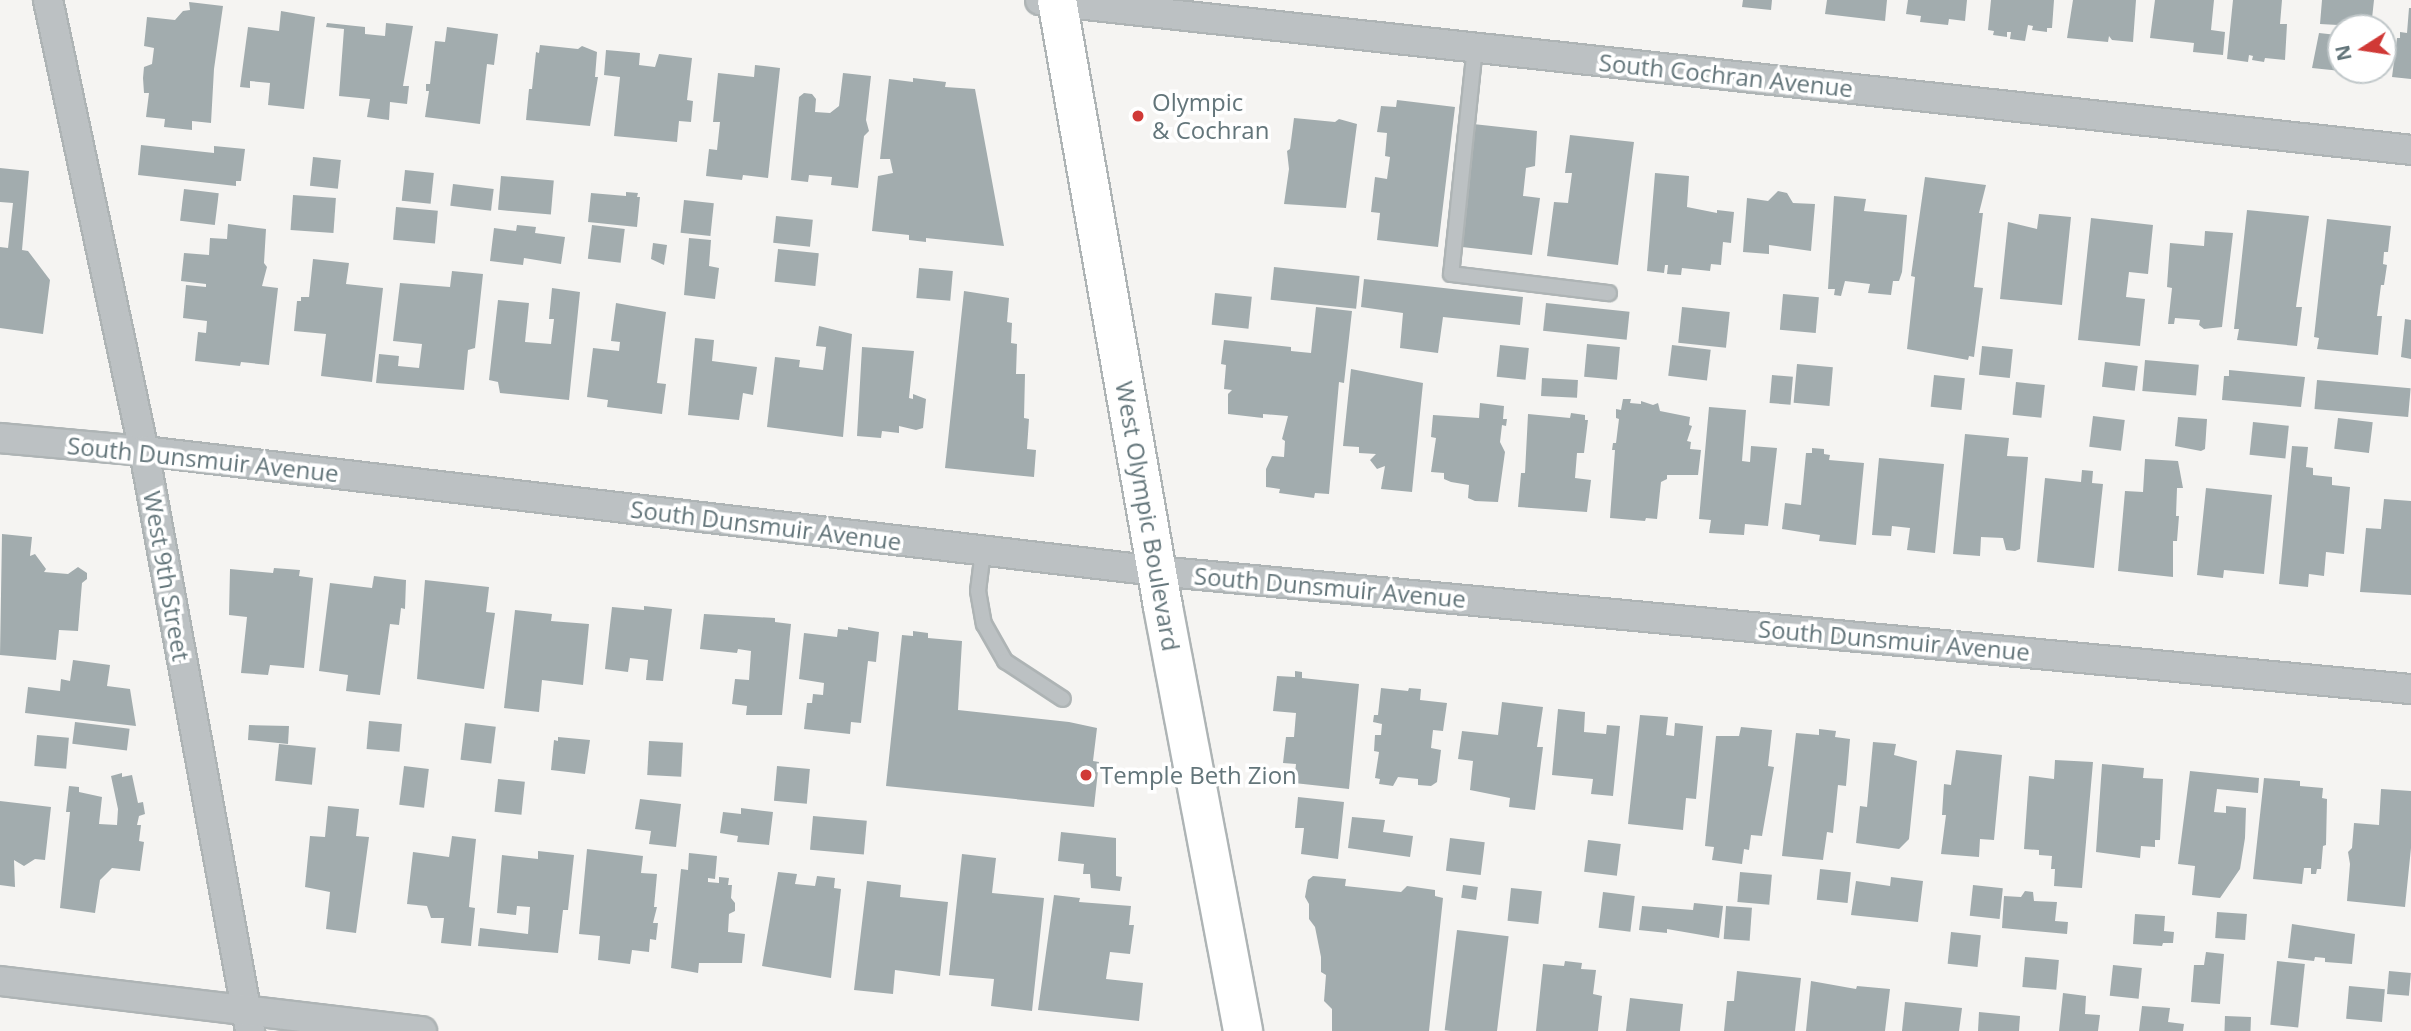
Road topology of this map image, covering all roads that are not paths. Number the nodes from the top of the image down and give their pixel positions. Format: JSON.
{"nodes":[{"id":1,"x":48,"y":0,"type":"edge"},
{"id":2,"x":1051,"y":1,"type":"edge"},
{"id":3,"x":1475,"y":47,"type":"junction"},
{"id":4,"x":2411,"y":150,"type":"edge"},
{"id":5,"x":1609,"y":293,"type":"dead end"},
{"id":6,"x":0,"y":438,"type":"edge"},
{"id":7,"x":144,"y":451,"type":"junction"},
{"id":8,"x":983,"y":551,"type":"junction"},
{"id":9,"x":1157,"y":571,"type":"junction"},
{"id":10,"x":2411,"y":689,"type":"edge"},
{"id":11,"x":1063,"y":699,"type":"dead end"},
{"id":12,"x":0,"y":981,"type":"edge"},
{"id":13,"x":248,"y":1021,"type":"edge"},
{"id":14,"x":422,"y":1031,"type":"edge"},
{"id":15,"x":1243,"y":1031,"type":"edge"}],
"edges":[{"from":1,"to":7,"type":"street","name":"West 9th Street"},
{"from":2,"to":3,"type":"street","name":"South Cochran Avenue"},
{"from":2,"to":9,"type":"main road","name":"West Olympic Boulevard"},
{"from":3,"to":4,"type":"street","name":"South Cochran Avenue"},
{"from":3,"to":5,"type":"lane"},
{"from":6,"to":7,"type":"street","name":"South Dunsmuir Avenue"},
{"from":7,"to":8,"type":"street","name":"South Dunsmuir Avenue"},
{"from":7,"to":13,"type":"street","name":"West 9th Street"},
{"from":8,"to":9,"type":"street","name":"South Dunsmuir Avenue"},
{"from":8,"to":11,"type":"lane"},
{"from":9,"to":10,"type":"street","name":"South Dunsmuir Avenue"},
{"from":9,"to":15,"type":"main road","name":"West Olympic Boulevard"},
{"from":12,"to":13,"type":"street"},
{"from":13,"to":14,"type":"street"}]}
